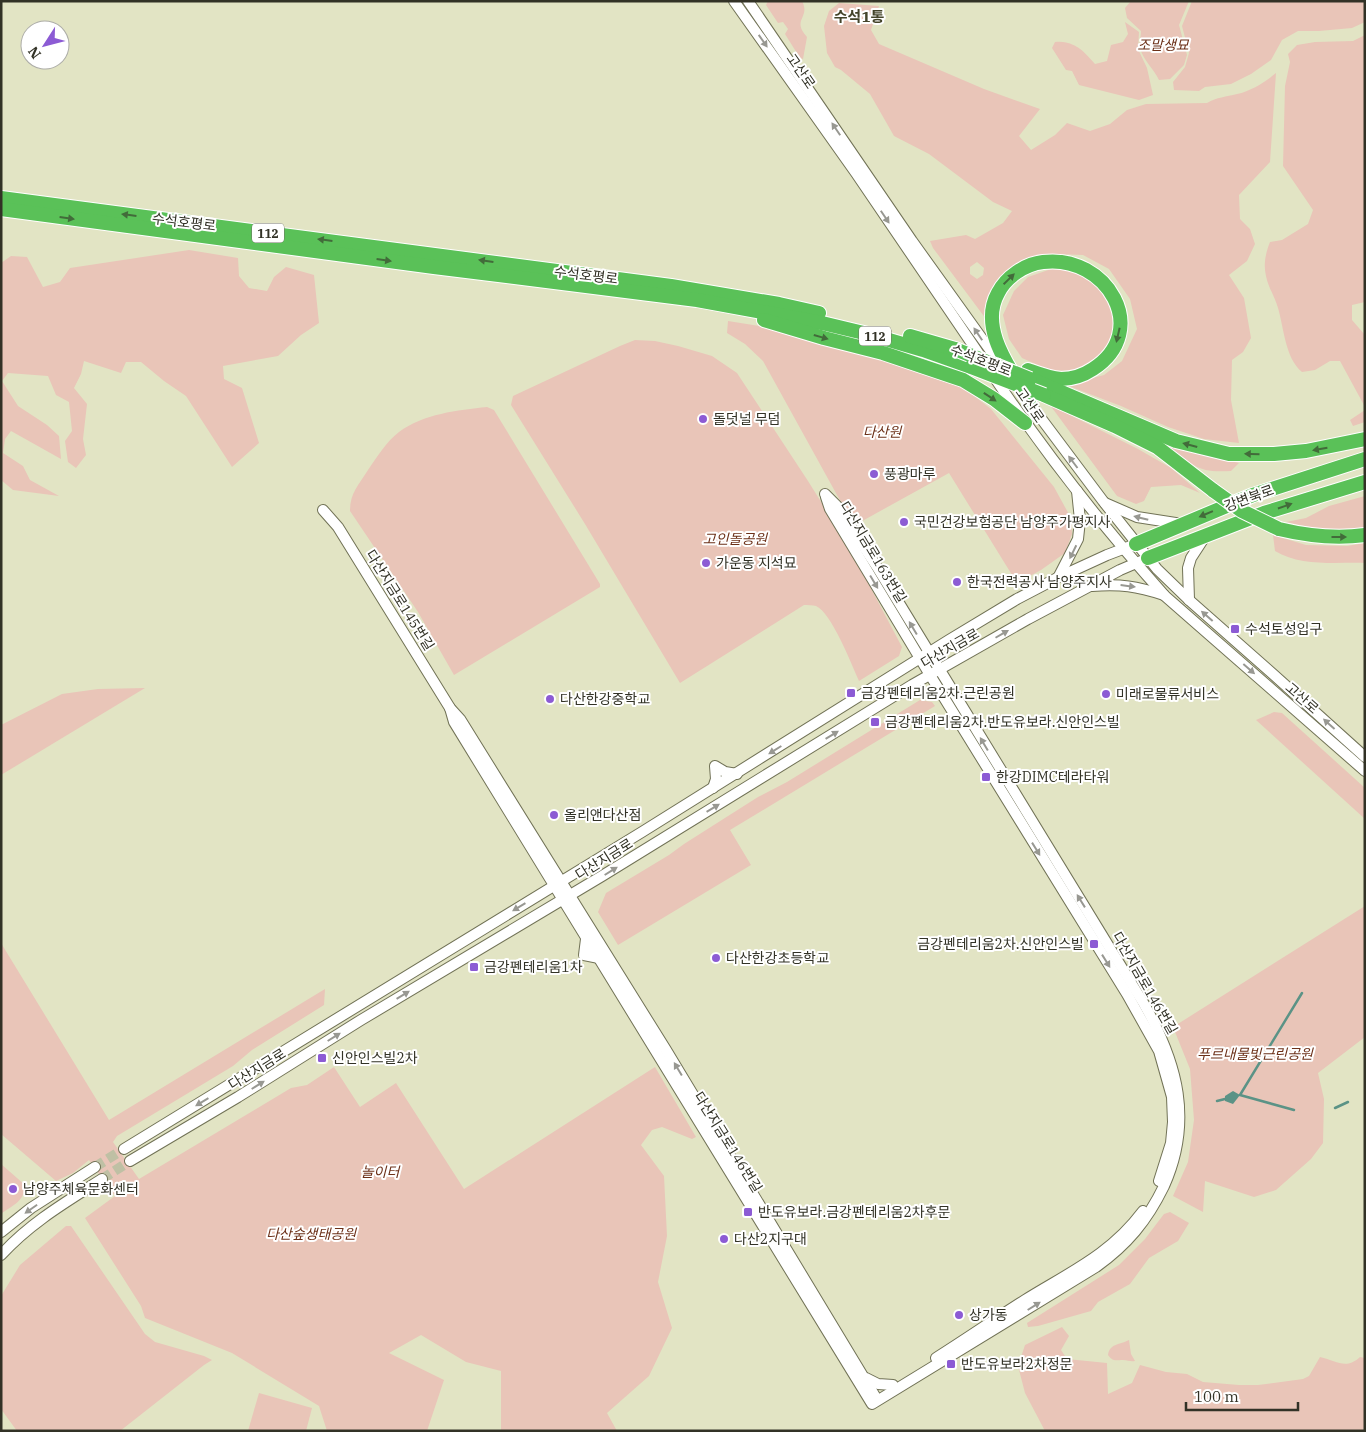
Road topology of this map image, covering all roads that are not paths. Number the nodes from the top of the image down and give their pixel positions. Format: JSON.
{"nodes":[{"id":1,"x":734,"y":1,"type":"edge"},
{"id":2,"x":748,"y":1,"type":"edge"},
{"id":3,"x":1,"y":198,"type":"edge"},
{"id":4,"x":1,"y":209,"type":"edge"},
{"id":5,"x":698,"y":295,"type":"junction"},
{"id":6,"x":777,"y":314,"type":"junction"},
{"id":7,"x":971,"y":361,"type":"junction"},
{"id":8,"x":1029,"y":375,"type":"junction"},
{"id":9,"x":1028,"y":401,"type":"junction"},
{"id":10,"x":1025,"y":423,"type":"junction"},
{"id":11,"x":1149,"y":436,"type":"junction"},
{"id":12,"x":1365,"y":439,"type":"edge"},
{"id":13,"x":1365,"y":459,"type":"edge"},
{"id":14,"x":1365,"y":482,"type":"edge"},
{"id":15,"x":1077,"y":490,"type":"junction"},
{"id":16,"x":1102,"y":501,"type":"junction"},
{"id":17,"x":322,"y":510,"type":"dead end"},
{"id":18,"x":1183,"y":524,"type":"junction"},
{"id":19,"x":1206,"y":535,"type":"junction"},
{"id":20,"x":1365,"y":536,"type":"edge"},
{"id":21,"x":1131,"y":546,"type":"junction"},
{"id":22,"x":1142,"y":561,"type":"junction"},
{"id":23,"x":1059,"y":577,"type":"junction"},
{"id":24,"x":1089,"y":587,"type":"junction"},
{"id":25,"x":1165,"y":596,"type":"junction"},
{"id":26,"x":1189,"y":600,"type":"junction"},
{"id":27,"x":924,"y":656,"type":"junction"},
{"id":28,"x":934,"y":672,"type":"junction"},
{"id":29,"x":1365,"y":757,"type":"edge"},
{"id":30,"x":1365,"y":771,"type":"edge"},
{"id":31,"x":737,"y":774,"type":"junction"},
{"id":32,"x":713,"y":788,"type":"junction"},
{"id":33,"x":557,"y":884,"type":"junction"},
{"id":34,"x":566,"y":898,"type":"junction"},
{"id":35,"x":124,"y":1149,"type":"tunnel mouth"},
{"id":36,"x":130,"y":1161,"type":"tunnel mouth"},
{"id":37,"x":95,"y":1167,"type":"tunnel mouth"},
{"id":38,"x":102,"y":1179,"type":"tunnel mouth"},
{"id":39,"x":1,"y":1232,"type":"edge"},
{"id":40,"x":1,"y":1255,"type":"edge"},
{"id":41,"x":866,"y":1378,"type":"junction"},
{"id":42,"x":893,"y":1385,"type":"junction"},
{"id":43,"x":872,"y":1397,"type":"junction"}],
"edges":[{"from":1,"to":10,"type":"street","name":"고산로","one_way":true},
{"from":9,"to":2,"type":"street","name":"고산로","one_way":true},
{"from":5,"to":3,"type":"highway","name":"수석호평로","number":"112","one_way":true},
{"from":4,"to":5,"type":"highway","name":"수석호평로","number":"112","one_way":true},
{"from":5,"to":6,"type":"highway","name":"수석호평로","number":"112"},
{"from":5,"to":6,"type":"highway"},
{"from":6,"to":7,"type":"highway","name":"수석호평로","number":"112"},
{"from":6,"to":7,"type":"highway","name":"수석호평로","number":"112","bridge":true},
{"from":6,"to":10,"type":"highway","one_way":true},
{"from":7,"to":8,"type":"highway","name":"수석호평로","number":"112","bridge":true},
{"from":7,"to":11,"type":"highway","name":"수석호평로","number":"112","bridge":true},
{"from":9,"to":8,"type":"highway","one_way":true},
{"from":8,"to":11,"type":"highway","name":"수석호평로","number":"112"},
{"from":16,"to":9,"type":"street","name":"고산로","one_way":true},
{"from":10,"to":15,"type":"street","name":"고산로"},
{"from":12,"to":11,"type":"highway","one_way":true},
{"from":11,"to":20,"type":"highway","one_way":true,"bridge":true},
{"from":13,"to":18,"type":"highway","name":"강변북로","one_way":true},
{"from":19,"to":14,"type":"highway","name":"강변북로","one_way":true},
{"from":15,"to":21,"type":"street","name":"고산로"},
{"from":15,"to":23,"type":"street","one_way":true},
{"from":18,"to":16,"type":"street","one_way":true},
{"from":16,"to":21,"type":"street","name":"고산로"},
{"from":17,"to":33,"type":"street","name":"다산지금로145번길"},
{"from":18,"to":21,"type":"highway","name":"강변북로"},
{"from":19,"to":22,"type":"highway","name":"강변북로"},
{"from":19,"to":26,"type":"street"},
{"from":21,"to":22,"type":"street","name":"고산로"},
{"from":21,"to":23,"type":"street","name":"다산지금로"},
{"from":22,"to":24,"type":"street","name":"다산지금로"},
{"from":22,"to":25,"type":"street","name":"고산로"},
{"from":22,"to":26,"type":"street","name":"고산로"},
{"from":23,"to":27,"type":"street","name":"다산지금로"},
{"from":24,"to":25,"type":"street","one_way":true},
{"from":28,"to":24,"type":"street","name":"다산지금로","one_way":true},
{"from":25,"to":30,"type":"street","name":"고산로","one_way":true},
{"from":29,"to":26,"type":"street","name":"고산로","one_way":true},
{"from":27,"to":27,"type":"street","name":"다산지금로163번길","one_way":true},
{"from":27,"to":28,"type":"street","name":"다산지금로163번길"},
{"from":27,"to":31,"type":"street","name":"다산지금로","one_way":true},
{"from":34,"to":28,"type":"street","name":"다산지금로","one_way":true},
{"from":28,"to":42,"type":"street","name":"다산지금로146번길","one_way":true},
{"from":43,"to":28,"type":"street","name":"다산지금로146번길","one_way":true},
{"from":31,"to":32,"type":"street","name":"다산지금로"},
{"from":31,"to":32,"type":"street"},
{"from":32,"to":33,"type":"street","name":"다산지금로"},
{"from":33,"to":34,"type":"street","name":"다산지금로145번길"},
{"from":33,"to":35,"type":"street","name":"다산지금로","one_way":true},
{"from":36,"to":34,"type":"street","name":"다산지금로","one_way":true},
{"from":41,"to":34,"type":"street","name":"다산지금로146번길","one_way":true},
{"from":34,"to":43,"type":"street","name":"다산지금로146번길"},
{"from":37,"to":39,"type":"street","one_way":true},
{"from":38,"to":40,"type":"street"},
{"from":41,"to":42,"type":"street"},
{"from":41,"to":43,"type":"street","name":"다산지금로146번길"},
{"from":42,"to":43,"type":"street","name":"다산지금로146번길"}]}
